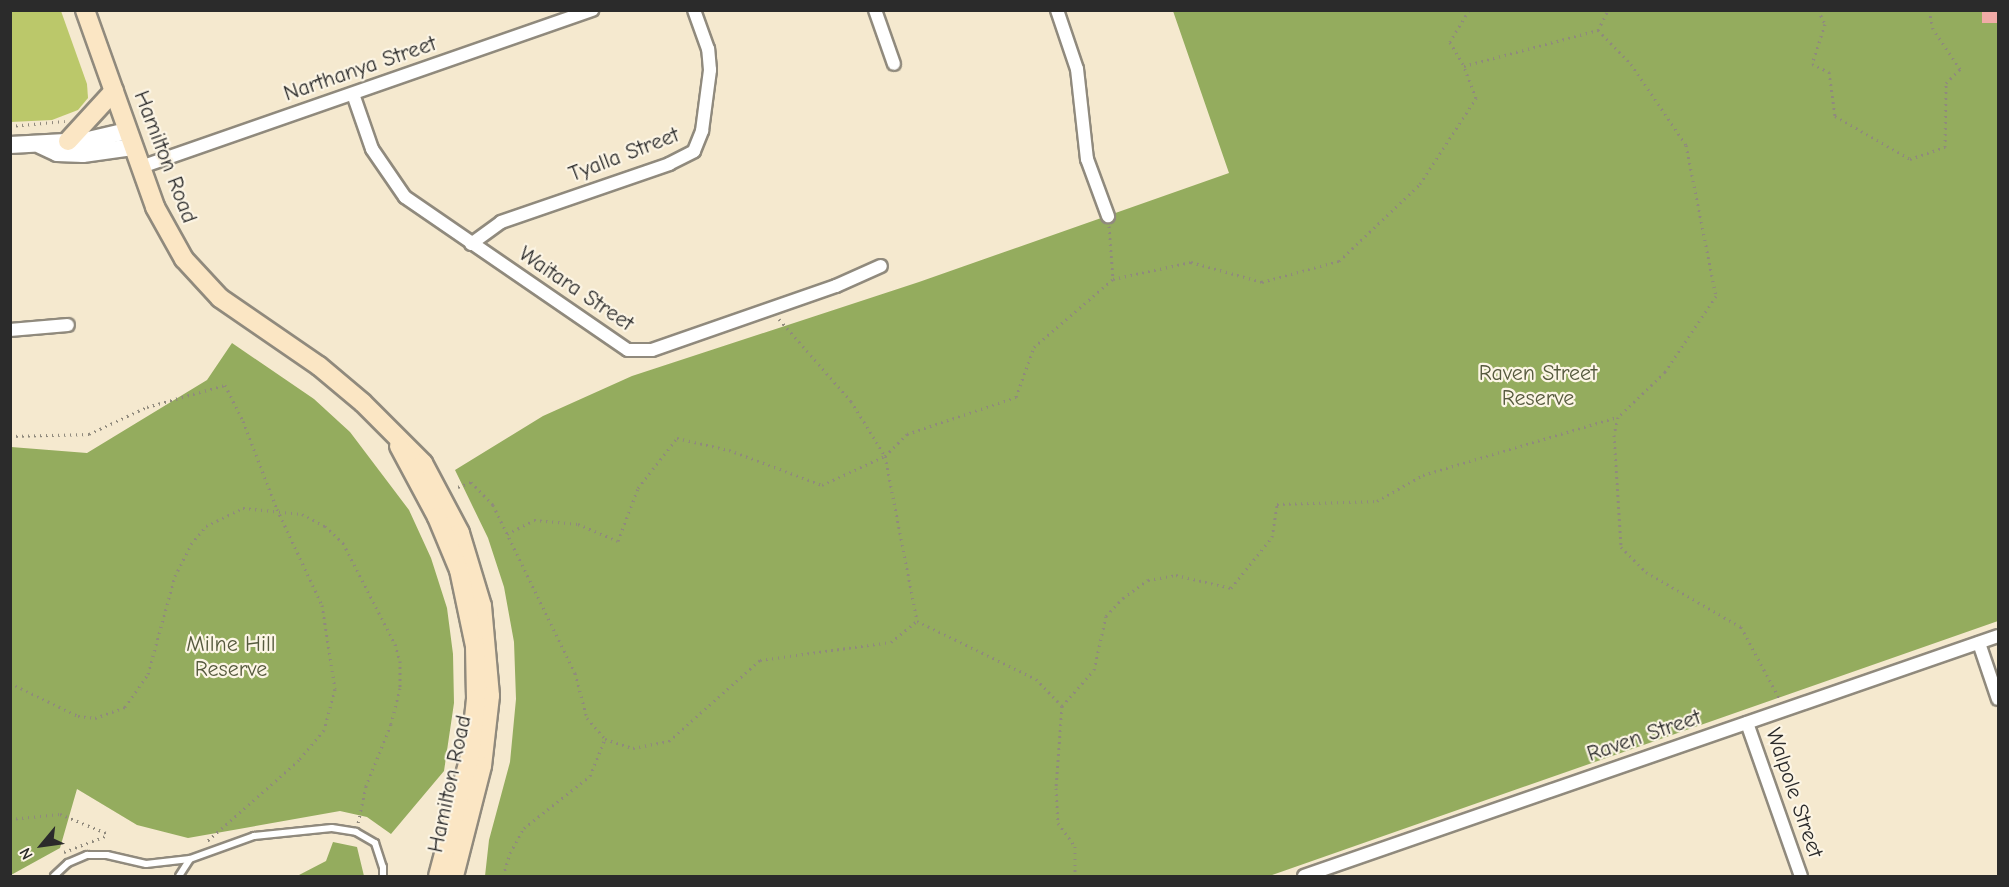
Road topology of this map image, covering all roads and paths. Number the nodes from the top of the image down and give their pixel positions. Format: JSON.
{"nodes":[{"id":1,"x":85,"y":10,"type":"edge"},
{"id":2,"x":592,"y":10,"type":"edge"},
{"id":3,"x":694,"y":10,"type":"edge"},
{"id":4,"x":875,"y":10,"type":"edge"},
{"id":5,"x":1057,"y":10,"type":"edge"},
{"id":6,"x":1469,"y":10,"type":"edge"},
{"id":7,"x":1608,"y":10,"type":"edge"},
{"id":8,"x":1818,"y":10,"type":"edge"},
{"id":9,"x":1929,"y":10,"type":"edge"},
{"id":10,"x":1598,"y":30,"type":"junction"},
{"id":11,"x":894,"y":64,"type":"dead end"},
{"id":12,"x":1464,"y":66,"type":"junction"},
{"id":13,"x":114,"y":91,"type":"junction"},
{"id":14,"x":353,"y":94,"type":"junction"},
{"id":15,"x":69,"y":119,"type":"dead end"},
{"id":16,"x":10,"y":126,"type":"edge"},
{"id":17,"x":130,"y":139,"type":"junction"},
{"id":18,"x":68,"y":141,"type":"junction"},
{"id":19,"x":10,"y":145,"type":"edge"},
{"id":20,"x":40,"y":145,"type":"junction"},
{"id":21,"x":141,"y":167,"type":"junction"},
{"id":22,"x":1108,"y":216,"type":"joint"},
{"id":23,"x":471,"y":244,"type":"junction"},
{"id":24,"x":881,"y":266,"type":"dead end"},
{"id":25,"x":1113,"y":279,"type":"junction"},
{"id":26,"x":769,"y":308,"type":"junction"},
{"id":27,"x":68,"y":325,"type":"dead end"},
{"id":28,"x":10,"y":330,"type":"edge"},
{"id":29,"x":1618,"y":417,"type":"junction"},
{"id":30,"x":10,"y":436,"type":"edge"},
{"id":31,"x":396,"y":438,"type":"junction"},
{"id":32,"x":885,"y":456,"type":"junction"},
{"id":33,"x":458,"y":487,"type":"dead end"},
{"id":34,"x":277,"y":509,"type":"junction"},
{"id":35,"x":507,"y":534,"type":"junction"},
{"id":36,"x":917,"y":621,"type":"junction"},
{"id":37,"x":1998,"y":636,"type":"edge"},
{"id":38,"x":1978,"y":643,"type":"junction"},
{"id":39,"x":10,"y":683,"type":"edge"},
{"id":40,"x":1998,"y":699,"type":"edge"},
{"id":41,"x":1062,"y":705,"type":"junction"},
{"id":42,"x":1783,"y":710,"type":"junction"},
{"id":43,"x":1747,"y":723,"type":"junction"},
{"id":44,"x":605,"y":739,"type":"junction"},
{"id":45,"x":10,"y":819,"type":"edge"},
{"id":46,"x":356,"y":832,"type":"junction"},
{"id":47,"x":109,"y":834,"type":"dead end"},
{"id":48,"x":198,"y":849,"type":"dead end"},
{"id":49,"x":190,"y":859,"type":"junction"},
{"id":50,"x":54,"y":876,"type":"edge"},
{"id":51,"x":179,"y":876,"type":"edge"},
{"id":52,"x":382,"y":876,"type":"edge"},
{"id":53,"x":438,"y":876,"type":"edge"},
{"id":54,"x":454,"y":876,"type":"edge"},
{"id":55,"x":503,"y":876,"type":"edge"},
{"id":56,"x":1075,"y":876,"type":"edge"},
{"id":57,"x":1304,"y":876,"type":"edge"},
{"id":58,"x":1801,"y":876,"type":"edge"}],
"edges":[{"from":1,"to":13,"type":"main road","name":"Hamilton Road"},
{"from":2,"to":14,"type":"street","name":"Narthanya Street"},
{"from":3,"to":23,"type":"street","name":"Tyalla Street"},
{"from":4,"to":11,"type":"street"},
{"from":5,"to":22,"type":"street"},
{"from":6,"to":12,"type":"path"},
{"from":7,"to":10,"type":"path"},
{"from":8,"to":9,"type":"path"},
{"from":10,"to":12,"type":"path"},
{"from":10,"to":29,"type":"path"},
{"from":12,"to":25,"type":"path"},
{"from":13,"to":17,"type":"main road","name":"Hamilton Road"},
{"from":13,"to":18,"type":"main road"},
{"from":14,"to":21,"type":"street","name":"Narthanya Street"},
{"from":14,"to":23,"type":"street","name":"Waitara Street"},
{"from":15,"to":16,"type":"path"},
{"from":17,"to":18,"type":"street"},
{"from":17,"to":20,"type":"street"},
{"from":17,"to":21,"type":"main road","name":"Hamilton Road"},
{"from":18,"to":20,"type":"street"},
{"from":19,"to":20,"type":"street"},
{"from":21,"to":31,"type":"main road","name":"Hamilton Road"},
{"from":22,"to":25,"type":"path"},
{"from":23,"to":26,"type":"street","name":"Waitara Street"},
{"from":24,"to":26,"type":"street","name":"Waitara Street"},
{"from":25,"to":32,"type":"path"},
{"from":26,"to":32,"type":"path"},
{"from":27,"to":28,"type":"street"},
{"from":29,"to":41,"type":"path"},
{"from":29,"to":42,"type":"path"},
{"from":30,"to":34,"type":"path"},
{"from":31,"to":53,"type":"main road","name":"Hamilton Road"},
{"from":31,"to":54,"type":"main road","name":"Hamilton Road"},
{"from":32,"to":35,"type":"path"},
{"from":32,"to":36,"type":"path"},
{"from":33,"to":35,"type":"path"},
{"from":34,"to":39,"type":"path"},
{"from":34,"to":46,"type":"path"},
{"from":34,"to":48,"type":"path"},
{"from":35,"to":44,"type":"path"},
{"from":36,"to":41,"type":"path"},
{"from":36,"to":44,"type":"path"},
{"from":37,"to":38,"type":"street","name":"Raven Street"},
{"from":38,"to":40,"type":"street"},
{"from":38,"to":42,"type":"street","name":"Raven Street"},
{"from":41,"to":56,"type":"path"},
{"from":42,"to":43,"type":"street","name":"Raven Street"},
{"from":43,"to":57,"type":"street","name":"Raven Street"},
{"from":43,"to":58,"type":"street","name":"Walpole Street"},
{"from":44,"to":55,"type":"path"},
{"from":45,"to":47,"type":"path"},
{"from":46,"to":49,"type":"lane"},
{"from":46,"to":52,"type":"lane"},
{"from":49,"to":50,"type":"lane"},
{"from":49,"to":51,"type":"lane"}]}
